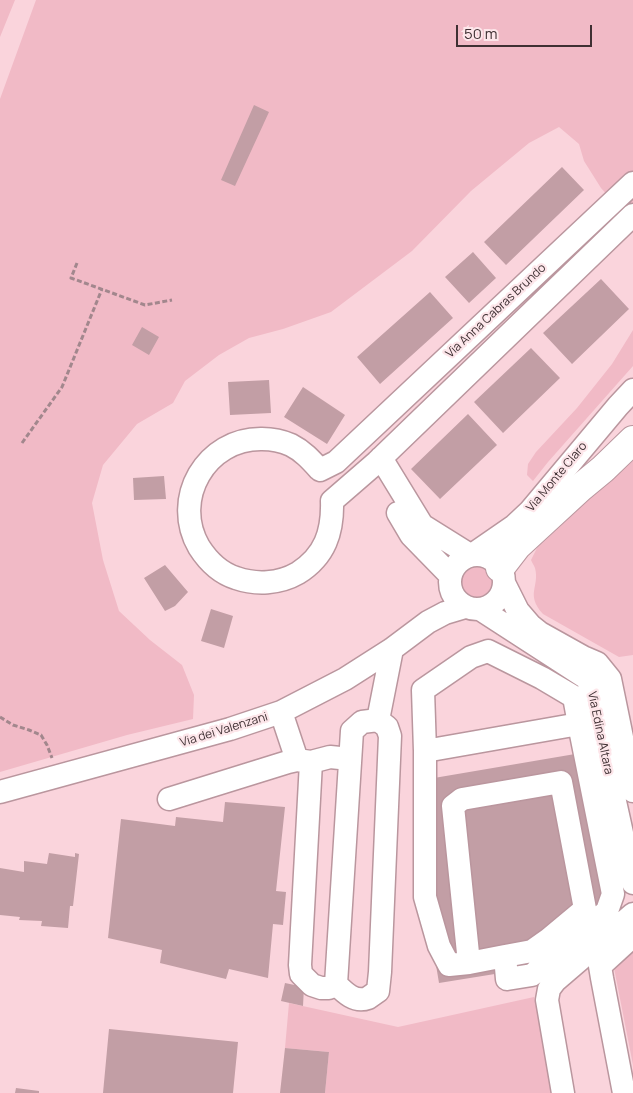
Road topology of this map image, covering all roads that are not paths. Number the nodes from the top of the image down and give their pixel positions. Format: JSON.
{"nodes":[{"id":1,"x":633,"y":183,"type":"edge"},
{"id":2,"x":633,"y":215,"type":"edge"},
{"id":3,"x":633,"y":390,"type":"edge"},
{"id":4,"x":359,"y":440,"type":"junction"},
{"id":5,"x":633,"y":440,"type":"edge"},
{"id":6,"x":376,"y":462,"type":"junction"},
{"id":7,"x":471,"y":555,"type":"junction"},
{"id":8,"x":502,"y":575,"type":"junction"},
{"id":9,"x":450,"y":577,"type":"junction"},
{"id":10,"x":473,"y":608,"type":"junction"},
{"id":11,"x":428,"y":622,"type":"junction"},
{"id":12,"x":392,"y":649,"type":"junction"},
{"id":13,"x":551,"y":655,"type":"junction"},
{"id":14,"x":542,"y":678,"type":"junction"},
{"id":15,"x":281,"y":712,"type":"junction"},
{"id":16,"x":378,"y":720,"type":"junction"},
{"id":17,"x":579,"y":724,"type":"junction"},
{"id":18,"x":620,"y":748,"type":"edge"},
{"id":19,"x":425,"y":751,"type":"junction"},
{"id":20,"x":350,"y":759,"type":"junction"},
{"id":21,"x":304,"y":761,"type":"junction"},
{"id":22,"x":633,"y":791,"type":"edge"},
{"id":23,"x":0,"y":792,"type":"edge"},
{"id":24,"x":169,"y":799,"type":"dead end"},
{"id":25,"x":633,"y":884,"type":"edge"},
{"id":26,"x":633,"y":914,"type":"edge"},
{"id":27,"x":633,"y":936,"type":"edge"},
{"id":28,"x":469,"y":963,"type":"junction"},
{"id":29,"x":505,"y":964,"type":"junction"},
{"id":30,"x":336,"y":984,"type":"junction"},
{"id":31,"x":563,"y":1093,"type":"edge"},
{"id":32,"x":624,"y":1093,"type":"edge"}],
"edges":[{"from":1,"to":4,"type":"street","name":"Via Anna Cabras Brundo"},
{"from":2,"to":6,"type":"street","name":"Via Anna Cabras Brundo"},
{"from":3,"to":7,"type":"street","name":"Via Monte Claro"},
{"from":4,"to":6,"type":"street"},
{"from":4,"to":6,"type":"street","name":"Via Anna Cabras Brundo"},
{"from":5,"to":8,"type":"highway"},
{"from":6,"to":7,"type":"street"},
{"from":6,"to":9,"type":"street"},
{"from":7,"to":8,"type":"street"},
{"from":7,"to":9,"type":"street","name":"Via dei Valenzani"},
{"from":8,"to":10,"type":"street","name":"Via dei Valenzani"},
{"from":8,"to":18,"type":"street","name":"Via Edina Altara"},
{"from":9,"to":10,"type":"street"},
{"from":9,"to":11,"type":"street","name":"Via dei Valenzani"},
{"from":10,"to":11,"type":"street","name":"Via dei Valenzani"},
{"from":10,"to":13,"type":"street","name":"Via Edina Altara"},
{"from":11,"to":12,"type":"street","name":"Via dei Valenzani"},
{"from":12,"to":15,"type":"street","name":"Via dei Valenzani"},
{"from":12,"to":16,"type":"street"},
{"from":13,"to":14,"type":"street"},
{"from":13,"to":18,"type":"street","name":"Via Edina Altara"},
{"from":14,"to":17,"type":"street"},
{"from":14,"to":19,"type":"street"},
{"from":15,"to":21,"type":"street"},
{"from":15,"to":23,"type":"street","name":"Via dei Valenzani"},
{"from":16,"to":20,"type":"street"},
{"from":16,"to":30,"type":"street"},
{"from":17,"to":19,"type":"street"},
{"from":17,"to":29,"type":"street"},
{"from":18,"to":22,"type":"street","name":"Via Edina Altara"},
{"from":18,"to":25,"type":"street","name":"Via Edina Altara"},
{"from":19,"to":28,"type":"street"},
{"from":20,"to":21,"type":"street"},
{"from":20,"to":30,"type":"street"},
{"from":21,"to":24,"type":"street"},
{"from":21,"to":30,"type":"street"},
{"from":26,"to":31,"type":"street"},
{"from":27,"to":32,"type":"street"},
{"from":28,"to":29,"type":"street"},
{"from":28,"to":29,"type":"street"}]}
